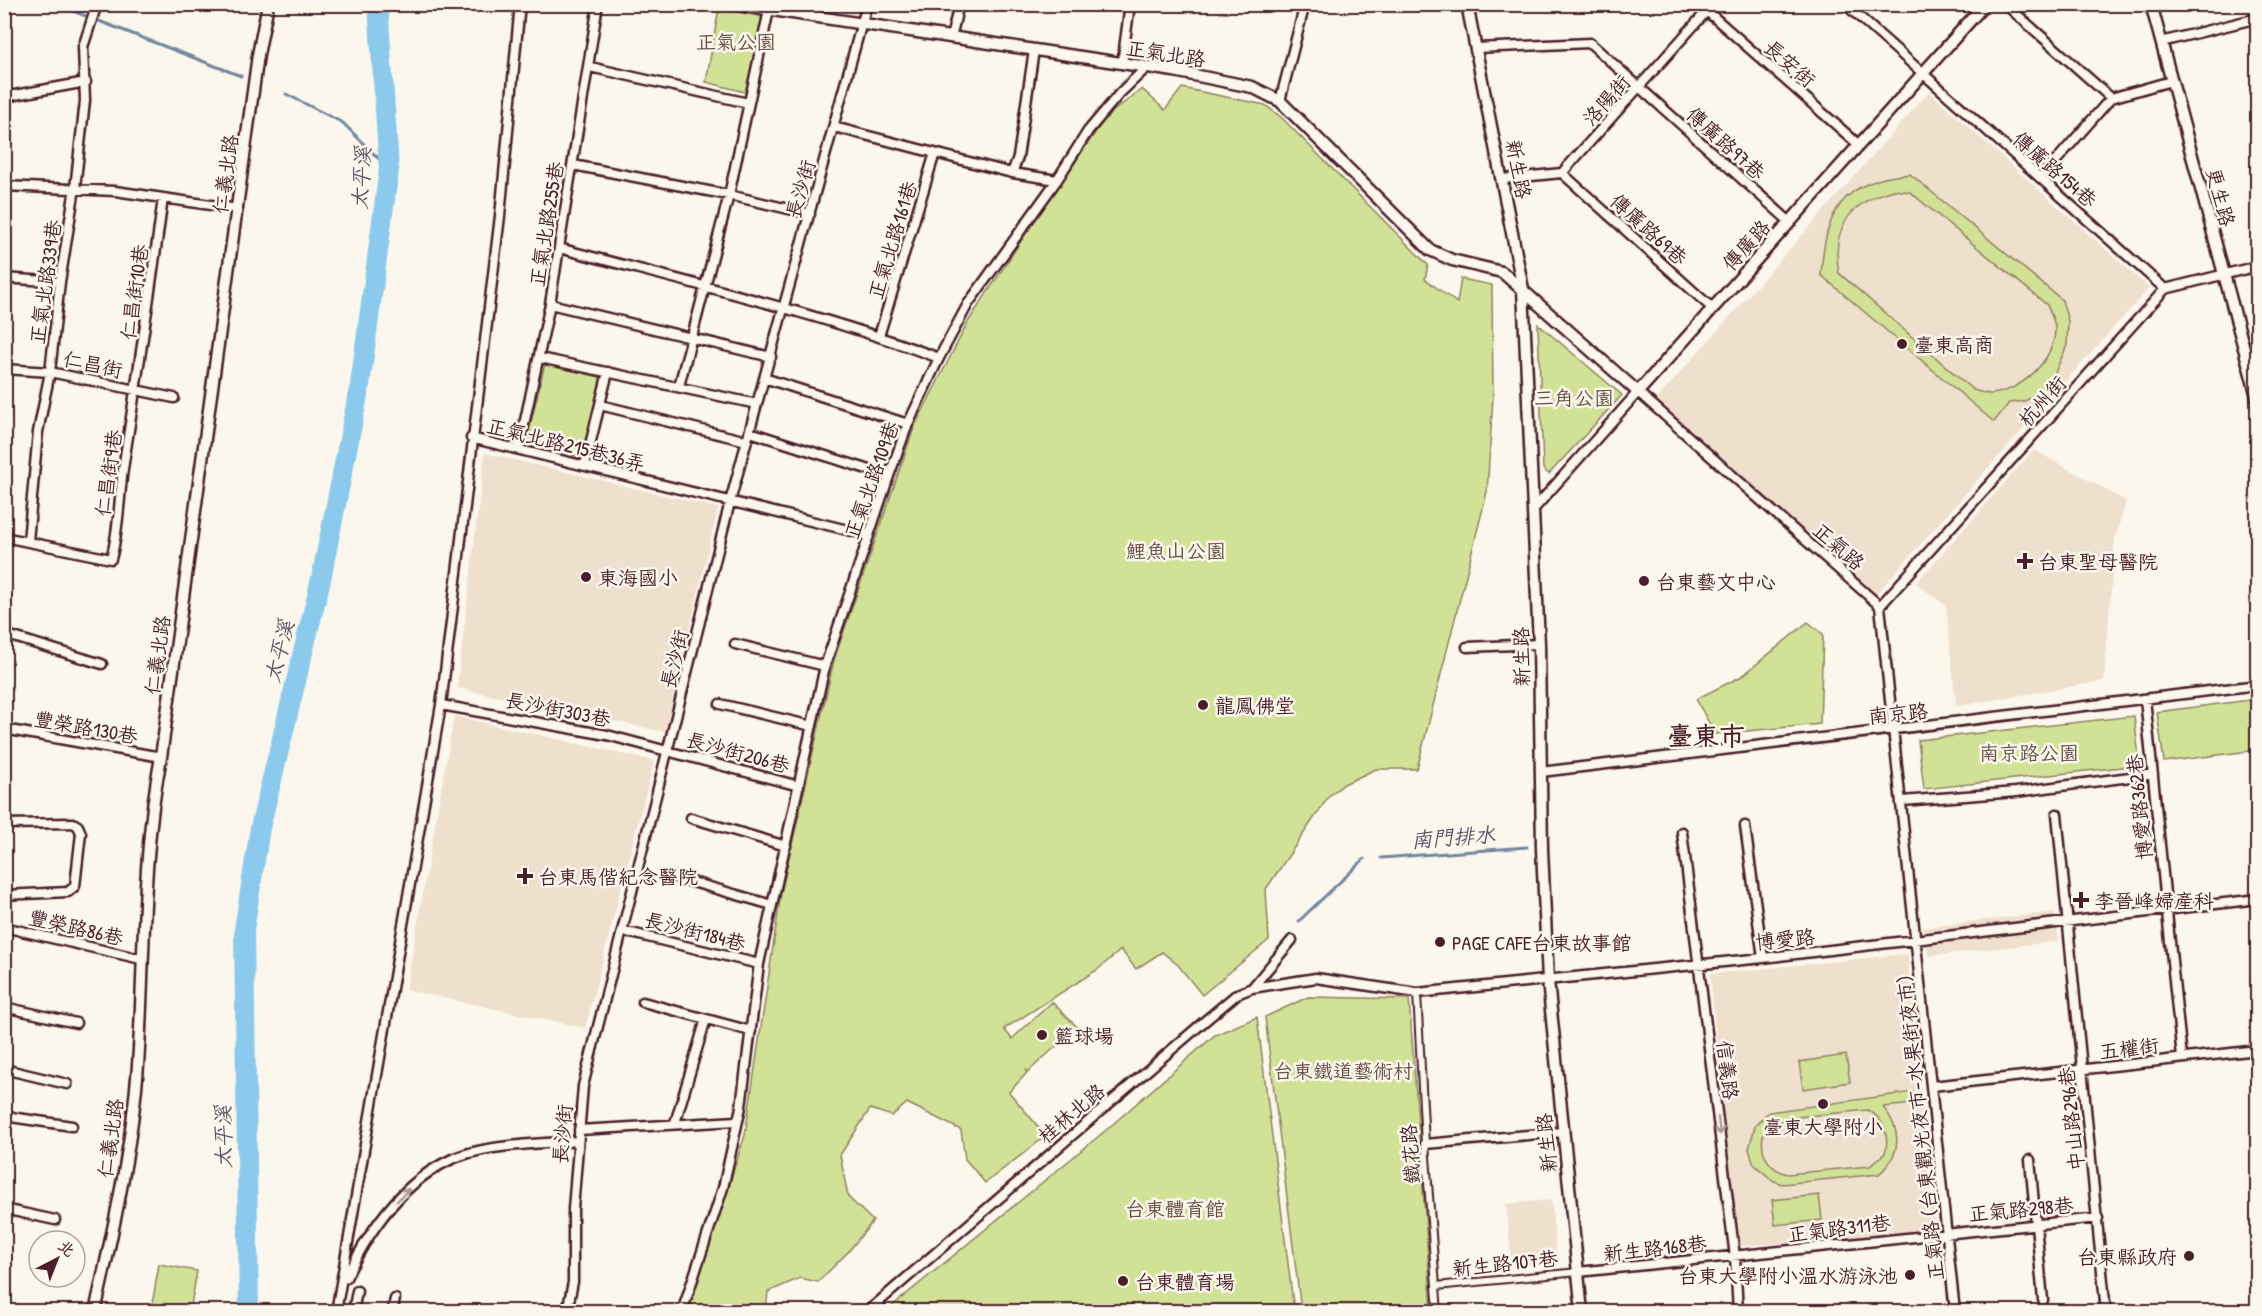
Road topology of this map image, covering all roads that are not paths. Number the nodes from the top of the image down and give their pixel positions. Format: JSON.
{"nodes":[{"id":1,"x":97,"y":4,"type":"edge"},
{"id":2,"x":268,"y":4,"type":"edge"},
{"id":3,"x":520,"y":4,"type":"edge"},
{"id":4,"x":598,"y":4,"type":"edge"},
{"id":5,"x":732,"y":4,"type":"edge"},
{"id":6,"x":867,"y":4,"type":"edge"},
{"id":7,"x":959,"y":4,"type":"edge"},
{"id":8,"x":1130,"y":4,"type":"edge"},
{"id":9,"x":1305,"y":4,"type":"edge"},
{"id":10,"x":1467,"y":4,"type":"edge"},
{"id":11,"x":1700,"y":4,"type":"edge"},
{"id":12,"x":1845,"y":4,"type":"edge"},
{"id":13,"x":1985,"y":4,"type":"edge"},
{"id":14,"x":2006,"y":4,"type":"edge"},
{"id":15,"x":2151,"y":4,"type":"edge"},
{"id":16,"x":1710,"y":8,"type":"edge"},
{"id":17,"x":770,"y":10,"type":"junction"},
{"id":18,"x":2258,"y":18,"type":"edge"},
{"id":19,"x":863,"y":23,"type":"junction"},
{"id":20,"x":951,"y":38,"type":"junction"},
{"id":21,"x":2161,"y":42,"type":"junction"},
{"id":22,"x":1476,"y":48,"type":"junction"},
{"id":23,"x":1034,"y":50,"type":"junction"},
{"id":24,"x":1122,"y":64,"type":"junction"},
{"id":25,"x":590,"y":67,"type":"junction"},
{"id":26,"x":1146,"y":68,"type":"junction"},
{"id":27,"x":1923,"y":74,"type":"junction"},
{"id":28,"x":2171,"y":81,"type":"junction"},
{"id":29,"x":86,"y":82,"type":"junction"},
{"id":30,"x":1641,"y":88,"type":"junction"},
{"id":31,"x":4,"y":97,"type":"edge"},
{"id":32,"x":2111,"y":98,"type":"junction"},
{"id":33,"x":1280,"y":101,"type":"junction"},
{"id":34,"x":748,"y":103,"type":"junction"},
{"id":35,"x":834,"y":127,"type":"junction"},
{"id":36,"x":1859,"y":145,"type":"junction"},
{"id":37,"x":935,"y":153,"type":"junction"},
{"id":38,"x":573,"y":165,"type":"junction"},
{"id":39,"x":1012,"y":173,"type":"junction"},
{"id":40,"x":1562,"y":173,"type":"junction"},
{"id":41,"x":2041,"y":178,"type":"junction"},
{"id":42,"x":1503,"y":179,"type":"junction"},
{"id":43,"x":1057,"y":180,"type":"junction"},
{"id":44,"x":4,"y":186,"type":"edge"},
{"id":45,"x":75,"y":188,"type":"junction"},
{"id":46,"x":729,"y":195,"type":"junction"},
{"id":47,"x":163,"y":198,"type":"junction"},
{"id":48,"x":238,"y":209,"type":"junction"},
{"id":49,"x":810,"y":214,"type":"junction"},
{"id":50,"x":1790,"y":222,"type":"junction"},
{"id":51,"x":559,"y":248,"type":"junction"},
{"id":52,"x":2258,"y":266,"type":"edge"},
{"id":53,"x":2224,"y":274,"type":"junction"},
{"id":54,"x":4,"y":279,"type":"edge"},
{"id":55,"x":60,"y":282,"type":"junction"},
{"id":56,"x":706,"y":288,"type":"junction"},
{"id":57,"x":2165,"y":288,"type":"junction"},
{"id":58,"x":1523,"y":289,"type":"junction"},
{"id":59,"x":550,"y":304,"type":"junction"},
{"id":60,"x":784,"y":307,"type":"junction"},
{"id":61,"x":1713,"y":309,"type":"junction"},
{"id":62,"x":879,"y":336,"type":"junction"},
{"id":63,"x":694,"y":338,"type":"junction"},
{"id":64,"x":771,"y":357,"type":"junction"},
{"id":65,"x":540,"y":358,"type":"junction"},
{"id":66,"x":939,"y":358,"type":"junction"},
{"id":67,"x":4,"y":369,"type":"edge"},
{"id":68,"x":50,"y":372,"type":"junction"},
{"id":69,"x":608,"y":372,"type":"junction"},
{"id":70,"x":764,"y":378,"type":"junction"},
{"id":71,"x":679,"y":386,"type":"junction"},
{"id":72,"x":137,"y":391,"type":"junction"},
{"id":73,"x":1638,"y":392,"type":"junction"},
{"id":74,"x":174,"y":398,"type":"dead end"},
{"id":75,"x":2258,"y":400,"type":"edge"},
{"id":76,"x":757,"y":404,"type":"junction"},
{"id":77,"x":600,"y":405,"type":"junction"},
{"id":78,"x":908,"y":424,"type":"junction"},
{"id":79,"x":748,"y":436,"type":"junction"},
{"id":80,"x":471,"y":438,"type":"junction"},
{"id":81,"x":519,"y":448,"type":"junction"},
{"id":82,"x":585,"y":465,"type":"junction"},
{"id":83,"x":889,"y":476,"type":"junction"},
{"id":84,"x":730,"y":502,"type":"junction"},
{"id":85,"x":1533,"y":510,"type":"junction"},
{"id":86,"x":868,"y":535,"type":"junction"},
{"id":87,"x":4,"y":537,"type":"edge"},
{"id":88,"x":28,"y":541,"type":"junction"},
{"id":89,"x":1880,"y":606,"type":"junction"},
{"id":90,"x":4,"y":634,"type":"edge"},
{"id":91,"x":735,"y":644,"type":"dead end"},
{"id":92,"x":1539,"y":644,"type":"junction"},
{"id":93,"x":1467,"y":647,"type":"dead end"},
{"id":94,"x":102,"y":664,"type":"dead end"},
{"id":95,"x":825,"y":666,"type":"junction"},
{"id":96,"x":2258,"y":685,"type":"edge"},
{"id":97,"x":2145,"y":699,"type":"junction"},
{"id":98,"x":720,"y":704,"type":"dead end"},
{"id":99,"x":441,"y":705,"type":"junction"},
{"id":100,"x":812,"y":726,"type":"junction"},
{"id":101,"x":4,"y":729,"type":"edge"},
{"id":102,"x":1895,"y":730,"type":"junction"},
{"id":103,"x":668,"y":750,"type":"junction"},
{"id":104,"x":161,"y":757,"type":"junction"},
{"id":105,"x":1541,"y":772,"type":"junction"},
{"id":106,"x":2153,"y":774,"type":"junction"},
{"id":107,"x":799,"y":786,"type":"junction"},
{"id":108,"x":1902,"y":801,"type":"junction"},
{"id":109,"x":2056,"y":814,"type":"dead end"},
{"id":110,"x":691,"y":818,"type":"dead end"},
{"id":111,"x":4,"y":824,"type":"edge"},
{"id":112,"x":1745,"y":826,"type":"dead end"},
{"id":113,"x":1682,"y":832,"type":"dead end"},
{"id":114,"x":786,"y":846,"type":"junction"},
{"id":115,"x":675,"y":877,"type":"dead end"},
{"id":116,"x":4,"y":895,"type":"edge"},
{"id":117,"x":2258,"y":899,"type":"edge"},
{"id":118,"x":772,"y":905,"type":"junction"},
{"id":119,"x":2167,"y":912,"type":"junction"},
{"id":120,"x":2068,"y":923,"type":"junction"},
{"id":121,"x":4,"y":927,"type":"edge"},
{"id":122,"x":623,"y":931,"type":"junction"},
{"id":123,"x":1292,"y":940,"type":"dead end"},
{"id":124,"x":1916,"y":940,"type":"junction"},
{"id":125,"x":1763,"y":958,"type":"junction"},
{"id":126,"x":141,"y":959,"type":"junction"},
{"id":127,"x":759,"y":964,"type":"junction"},
{"id":128,"x":1699,"y":964,"type":"junction"},
{"id":129,"x":1316,"y":978,"type":"joint"},
{"id":130,"x":1548,"y":981,"type":"junction"},
{"id":131,"x":1252,"y":988,"type":"junction"},
{"id":132,"x":1417,"y":993,"type":"junction"},
{"id":133,"x":643,"y":1002,"type":"dead end"},
{"id":134,"x":4,"y":1007,"type":"edge"},
{"id":135,"x":706,"y":1019,"type":"junction"},
{"id":136,"x":76,"y":1023,"type":"dead end"},
{"id":137,"x":751,"y":1031,"type":"junction"},
{"id":138,"x":2258,"y":1050,"type":"edge"},
{"id":139,"x":2182,"y":1059,"type":"junction"},
{"id":140,"x":4,"y":1069,"type":"edge"},
{"id":141,"x":2083,"y":1070,"type":"junction"},
{"id":142,"x":67,"y":1084,"type":"dead end"},
{"id":143,"x":1932,"y":1086,"type":"junction"},
{"id":144,"x":4,"y":1116,"type":"edge"},
{"id":145,"x":737,"y":1121,"type":"junction"},
{"id":146,"x":675,"y":1123,"type":"junction"},
{"id":147,"x":72,"y":1126,"type":"dead end"},
{"id":148,"x":579,"y":1130,"type":"junction"},
{"id":149,"x":1563,"y":1132,"type":"junction"},
{"id":150,"x":578,"y":1141,"type":"junction"},
{"id":151,"x":1425,"y":1144,"type":"junction"},
{"id":152,"x":2030,"y":1160,"type":"dead end"},
{"id":153,"x":4,"y":1209,"type":"edge"},
{"id":154,"x":2098,"y":1218,"type":"junction"},
{"id":155,"x":55,"y":1220,"type":"dead end"},
{"id":156,"x":2036,"y":1224,"type":"junction"},
{"id":157,"x":1947,"y":1232,"type":"junction"},
{"id":158,"x":1735,"y":1257,"type":"junction"},
{"id":159,"x":1578,"y":1272,"type":"junction"},
{"id":160,"x":1436,"y":1286,"type":"junction"},
{"id":161,"x":340,"y":1289,"type":"junction"},
{"id":162,"x":357,"y":1291,"type":"dead end"},
{"id":163,"x":395,"y":1299,"type":"dead end"},
{"id":164,"x":2043,"y":1300,"type":"dead end"},
{"id":165,"x":95,"y":1311,"type":"edge"},
{"id":166,"x":336,"y":1311,"type":"edge"},
{"id":167,"x":353,"y":1311,"type":"edge"},
{"id":168,"x":392,"y":1311,"type":"edge"},
{"id":169,"x":567,"y":1311,"type":"edge"},
{"id":170,"x":682,"y":1311,"type":"edge"},
{"id":171,"x":867,"y":1311,"type":"edge"},
{"id":172,"x":1438,"y":1311,"type":"edge"},
{"id":173,"x":1582,"y":1311,"type":"edge"},
{"id":174,"x":1738,"y":1311,"type":"edge"},
{"id":175,"x":1956,"y":1311,"type":"edge"},
{"id":176,"x":2106,"y":1311,"type":"edge"}],
"edges":[{"from":1,"to":29,"type":"street","name":"正氣北路339巷"},
{"from":2,"to":48,"type":"street","name":"仁義北路"},
{"from":3,"to":80,"type":"street"},
{"from":4,"to":25,"type":"street","name":"正氣北路255巷"},
{"from":5,"to":17,"type":"street","name":"正氣北路"},
{"from":6,"to":19,"type":"street","name":"長沙街"},
{"from":7,"to":20,"type":"street"},
{"from":8,"to":24,"type":"street"},
{"from":9,"to":33,"type":"street"},
{"from":10,"to":22,"type":"street","name":"新生路"},
{"from":11,"to":16,"type":"street","name":"長安街"},
{"from":12,"to":27,"type":"street","name":"傳廣路154巷"},
{"from":13,"to":27,"type":"street","name":"傳廣路"},
{"from":14,"to":32,"type":"street"},
{"from":15,"to":21,"type":"street","name":"更生路"},
{"from":16,"to":30,"type":"street","name":"洛陽街"},
{"from":16,"to":36,"type":"street","name":"長安街"},
{"from":17,"to":19,"type":"street","name":"正氣北路"},
{"from":17,"to":34,"type":"street"},
{"from":18,"to":21,"type":"street"},
{"from":19,"to":20,"type":"street","name":"正氣北路"},
{"from":19,"to":35,"type":"street","name":"長沙街"},
{"from":20,"to":23,"type":"street","name":"正氣北路"},
{"from":21,"to":28,"type":"street","name":"更生路"},
{"from":22,"to":30,"type":"street","name":"傳廣路97巷"},
{"from":22,"to":42,"type":"street","name":"新生路"},
{"from":23,"to":24,"type":"street","name":"正氣北路"},
{"from":23,"to":39,"type":"street"},
{"from":24,"to":26,"type":"street","name":"正氣北路"},
{"from":25,"to":34,"type":"street"},
{"from":25,"to":38,"type":"street","name":"正氣北路255巷"},
{"from":26,"to":33,"type":"street","name":"正氣北路"},
{"from":26,"to":43,"type":"street","name":"正氣北路109巷"},
{"from":27,"to":36,"type":"street","name":"傳廣路"},
{"from":27,"to":41,"type":"street","name":"傳廣路154巷"},
{"from":28,"to":32,"type":"street"},
{"from":28,"to":53,"type":"street","name":"更生路"},
{"from":29,"to":31,"type":"street"},
{"from":29,"to":45,"type":"street","name":"正氣北路339巷"},
{"from":30,"to":40,"type":"street","name":"洛陽街"},
{"from":30,"to":50,"type":"street","name":"傳廣路97巷"},
{"from":32,"to":41,"type":"street"},
{"from":33,"to":58,"type":"street","name":"正氣北路"},
{"from":34,"to":46,"type":"street"},
{"from":35,"to":37,"type":"street"},
{"from":35,"to":49,"type":"street","name":"長沙街"},
{"from":36,"to":50,"type":"street","name":"傳廣路"},
{"from":37,"to":39,"type":"street"},
{"from":37,"to":62,"type":"street","name":"正氣北路161巷"},
{"from":38,"to":46,"type":"street"},
{"from":38,"to":51,"type":"street","name":"正氣北路255巷"},
{"from":39,"to":43,"type":"street"},
{"from":40,"to":42,"type":"street"},
{"from":40,"to":61,"type":"street","name":"傳廣路69巷"},
{"from":41,"to":57,"type":"street","name":"傳廣路154巷"},
{"from":42,"to":58,"type":"street","name":"新生路"},
{"from":43,"to":66,"type":"street","name":"正氣北路109巷"},
{"from":44,"to":45,"type":"street"},
{"from":45,"to":47,"type":"street"},
{"from":45,"to":55,"type":"street","name":"正氣北路339巷"},
{"from":46,"to":49,"type":"street"},
{"from":46,"to":56,"type":"street"},
{"from":47,"to":48,"type":"street"},
{"from":47,"to":72,"type":"street","name":"仁昌街10巷"},
{"from":48,"to":104,"type":"street","name":"仁義北路"},
{"from":49,"to":60,"type":"street","name":"長沙街"},
{"from":50,"to":61,"type":"street","name":"傳廣路"},
{"from":51,"to":56,"type":"street"},
{"from":51,"to":59,"type":"street","name":"正氣北路255巷"},
{"from":52,"to":53,"type":"street"},
{"from":53,"to":57,"type":"street"},
{"from":53,"to":75,"type":"street","name":"更生路"},
{"from":54,"to":55,"type":"street"},
{"from":55,"to":68,"type":"street","name":"正氣北路339巷"},
{"from":56,"to":60,"type":"street"},
{"from":56,"to":63,"type":"street"},
{"from":57,"to":89,"type":"street","name":"杭州街"},
{"from":58,"to":73,"type":"street","name":"正氣路"},
{"from":58,"to":85,"type":"street","name":"新生路"},
{"from":59,"to":63,"type":"street"},
{"from":59,"to":65,"type":"street","name":"正氣北路255巷"},
{"from":60,"to":62,"type":"street"},
{"from":60,"to":64,"type":"street","name":"長沙街"},
{"from":61,"to":73,"type":"street","name":"傳廣路"},
{"from":62,"to":66,"type":"street"},
{"from":63,"to":64,"type":"street"},
{"from":63,"to":71,"type":"street"},
{"from":64,"to":70,"type":"street","name":"長沙街"},
{"from":65,"to":69,"type":"street"},
{"from":65,"to":81,"type":"street","name":"正氣北路255巷"},
{"from":66,"to":78,"type":"street","name":"正氣北路109巷"},
{"from":67,"to":68,"type":"street","name":"仁昌街"},
{"from":68,"to":72,"type":"street","name":"仁昌街"},
{"from":68,"to":88,"type":"street","name":"正氣北路339巷"},
{"from":69,"to":71,"type":"street"},
{"from":69,"to":77,"type":"street"},
{"from":70,"to":76,"type":"street","name":"長沙街"},
{"from":70,"to":78,"type":"street"},
{"from":71,"to":76,"type":"street"},
{"from":72,"to":74,"type":"street","name":"仁昌街"},
{"from":72,"to":88,"type":"street","name":"仁昌街9巷"},
{"from":73,"to":85,"type":"street","name":"傳廣路"},
{"from":73,"to":89,"type":"street","name":"正氣路"},
{"from":76,"to":79,"type":"street","name":"長沙街"},
{"from":77,"to":79,"type":"street"},
{"from":77,"to":82,"type":"street"},
{"from":78,"to":83,"type":"street","name":"正氣北路109巷"},
{"from":79,"to":83,"type":"street"},
{"from":79,"to":84,"type":"street","name":"長沙街"},
{"from":80,"to":81,"type":"street","name":"正氣北路215巷36弄"},
{"from":80,"to":99,"type":"street"},
{"from":81,"to":82,"type":"street","name":"正氣北路215巷36弄"},
{"from":82,"to":84,"type":"street","name":"正氣北路215巷36弄"},
{"from":83,"to":86,"type":"street","name":"正氣北路109巷"},
{"from":84,"to":86,"type":"street","name":"正氣北路215巷36弄"},
{"from":84,"to":103,"type":"street","name":"長沙街"},
{"from":85,"to":92,"type":"street","name":"新生路"},
{"from":86,"to":95,"type":"street","name":"正氣北路109巷"},
{"from":87,"to":88,"type":"street"},
{"from":89,"to":102,"type":"street"},
{"from":90,"to":94,"type":"street"},
{"from":91,"to":95,"type":"street"},
{"from":92,"to":93,"type":"street"},
{"from":92,"to":105,"type":"street","name":"新生路"},
{"from":95,"to":100,"type":"street","name":"正氣北路109巷"},
{"from":96,"to":97,"type":"street","name":"南京路"},
{"from":97,"to":102,"type":"street","name":"南京路"},
{"from":97,"to":106,"type":"street","name":"博愛路362巷"},
{"from":98,"to":100,"type":"street"},
{"from":99,"to":103,"type":"street","name":"長沙街303巷"},
{"from":99,"to":161,"type":"street"},
{"from":100,"to":107,"type":"street","name":"正氣北路109巷"},
{"from":101,"to":104,"type":"street","name":"豐榮路130巷"},
{"from":102,"to":105,"type":"street","name":"南京路"},
{"from":102,"to":108,"type":"street"},
{"from":103,"to":107,"type":"street","name":"長沙街206巷"},
{"from":103,"to":122,"type":"street","name":"長沙街"},
{"from":104,"to":126,"type":"street","name":"仁義北路"},
{"from":105,"to":130,"type":"street","name":"新生路"},
{"from":106,"to":108,"type":"street"},
{"from":106,"to":119,"type":"street","name":"博愛路362巷"},
{"from":107,"to":114,"type":"street","name":"正氣北路109巷"},
{"from":108,"to":124,"type":"street"},
{"from":109,"to":120,"type":"street","name":"中山路296巷"},
{"from":110,"to":114,"type":"street"},
{"from":111,"to":116,"type":"street"},
{"from":112,"to":125,"type":"street"},
{"from":113,"to":128,"type":"street","name":"信義路"},
{"from":114,"to":118,"type":"street","name":"正氣北路109巷"},
{"from":115,"to":118,"type":"street"},
{"from":117,"to":119,"type":"street","name":"博愛路"},
{"from":118,"to":127,"type":"street","name":"正氣北路109巷"},
{"from":119,"to":120,"type":"street","name":"博愛路"},
{"from":119,"to":139,"type":"street","name":"博愛路362巷"},
{"from":120,"to":124,"type":"street","name":"博愛路"},
{"from":120,"to":141,"type":"street","name":"中山路296巷"},
{"from":121,"to":126,"type":"street","name":"豐榮路86巷"},
{"from":122,"to":127,"type":"street","name":"長沙街184巷"},
{"from":122,"to":148,"type":"street","name":"長沙街"},
{"from":123,"to":131,"type":"street"},
{"from":124,"to":125,"type":"street","name":"博愛路"},
{"from":124,"to":143,"type":"street","name":"正氣路 (台東觀光夜市-水果街夜市)"},
{"from":125,"to":128,"type":"street","name":"博愛路"},
{"from":126,"to":165,"type":"street","name":"仁義北路"},
{"from":127,"to":137,"type":"street","name":"正氣北路109巷"},
{"from":128,"to":130,"type":"street","name":"博愛路"},
{"from":128,"to":158,"type":"street","name":"信義路","one_way":true},
{"from":129,"to":131,"type":"street","name":"桂林北路"},
{"from":129,"to":132,"type":"street","name":"博愛路"},
{"from":130,"to":132,"type":"street","name":"博愛路"},
{"from":130,"to":149,"type":"street","name":"新生路"},
{"from":131,"to":171,"type":"street","name":"桂林北路"},
{"from":132,"to":151,"type":"street","name":"鐵花路"},
{"from":133,"to":135,"type":"street"},
{"from":134,"to":136,"type":"street"},
{"from":135,"to":137,"type":"street"},
{"from":135,"to":146,"type":"street"},
{"from":137,"to":145,"type":"street","name":"正氣北路109巷"},
{"from":138,"to":139,"type":"street","name":"五權街"},
{"from":139,"to":141,"type":"street","name":"五權街"},
{"from":140,"to":142,"type":"street"},
{"from":141,"to":143,"type":"street","name":"五權街"},
{"from":141,"to":154,"type":"street","name":"中山路296巷"},
{"from":143,"to":157,"type":"street","name":"正氣路 (台東觀光夜市-水果街夜市)"},
{"from":144,"to":147,"type":"street"},
{"from":145,"to":146,"type":"street"},
{"from":145,"to":170,"type":"street","name":"正氣北路109巷"},
{"from":146,"to":148,"type":"street"},
{"from":148,"to":150,"type":"street","name":"長沙街"},
{"from":149,"to":151,"type":"street"},
{"from":149,"to":159,"type":"street","name":"新生路"},
{"from":161,"to":150,"type":"street","one_way":true},
{"from":150,"to":169,"type":"street","name":"長沙街"},
{"from":151,"to":160,"type":"street","name":"鐵花路"},
{"from":152,"to":156,"type":"street"},
{"from":153,"to":155,"type":"street"},
{"from":154,"to":156,"type":"street","name":"正氣路298巷"},
{"from":154,"to":176,"type":"street","name":"中山路296巷"},
{"from":156,"to":157,"type":"street","name":"正氣路298巷"},
{"from":156,"to":164,"type":"street"},
{"from":157,"to":158,"type":"street","name":"正氣路311巷"},
{"from":157,"to":175,"type":"street","name":"正氣路 (台東觀光夜市-水果街夜市)"},
{"from":158,"to":159,"type":"street","name":"新生路168巷"},
{"from":158,"to":174,"type":"street","name":"信義路"},
{"from":159,"to":160,"type":"street","name":"新生路107巷"},
{"from":159,"to":173,"type":"street","name":"新生路"},
{"from":160,"to":172,"type":"street","name":"鐵花路"},
{"from":161,"to":166,"type":"street"},
{"from":162,"to":167,"type":"street"},
{"from":163,"to":168,"type":"street"}]}
